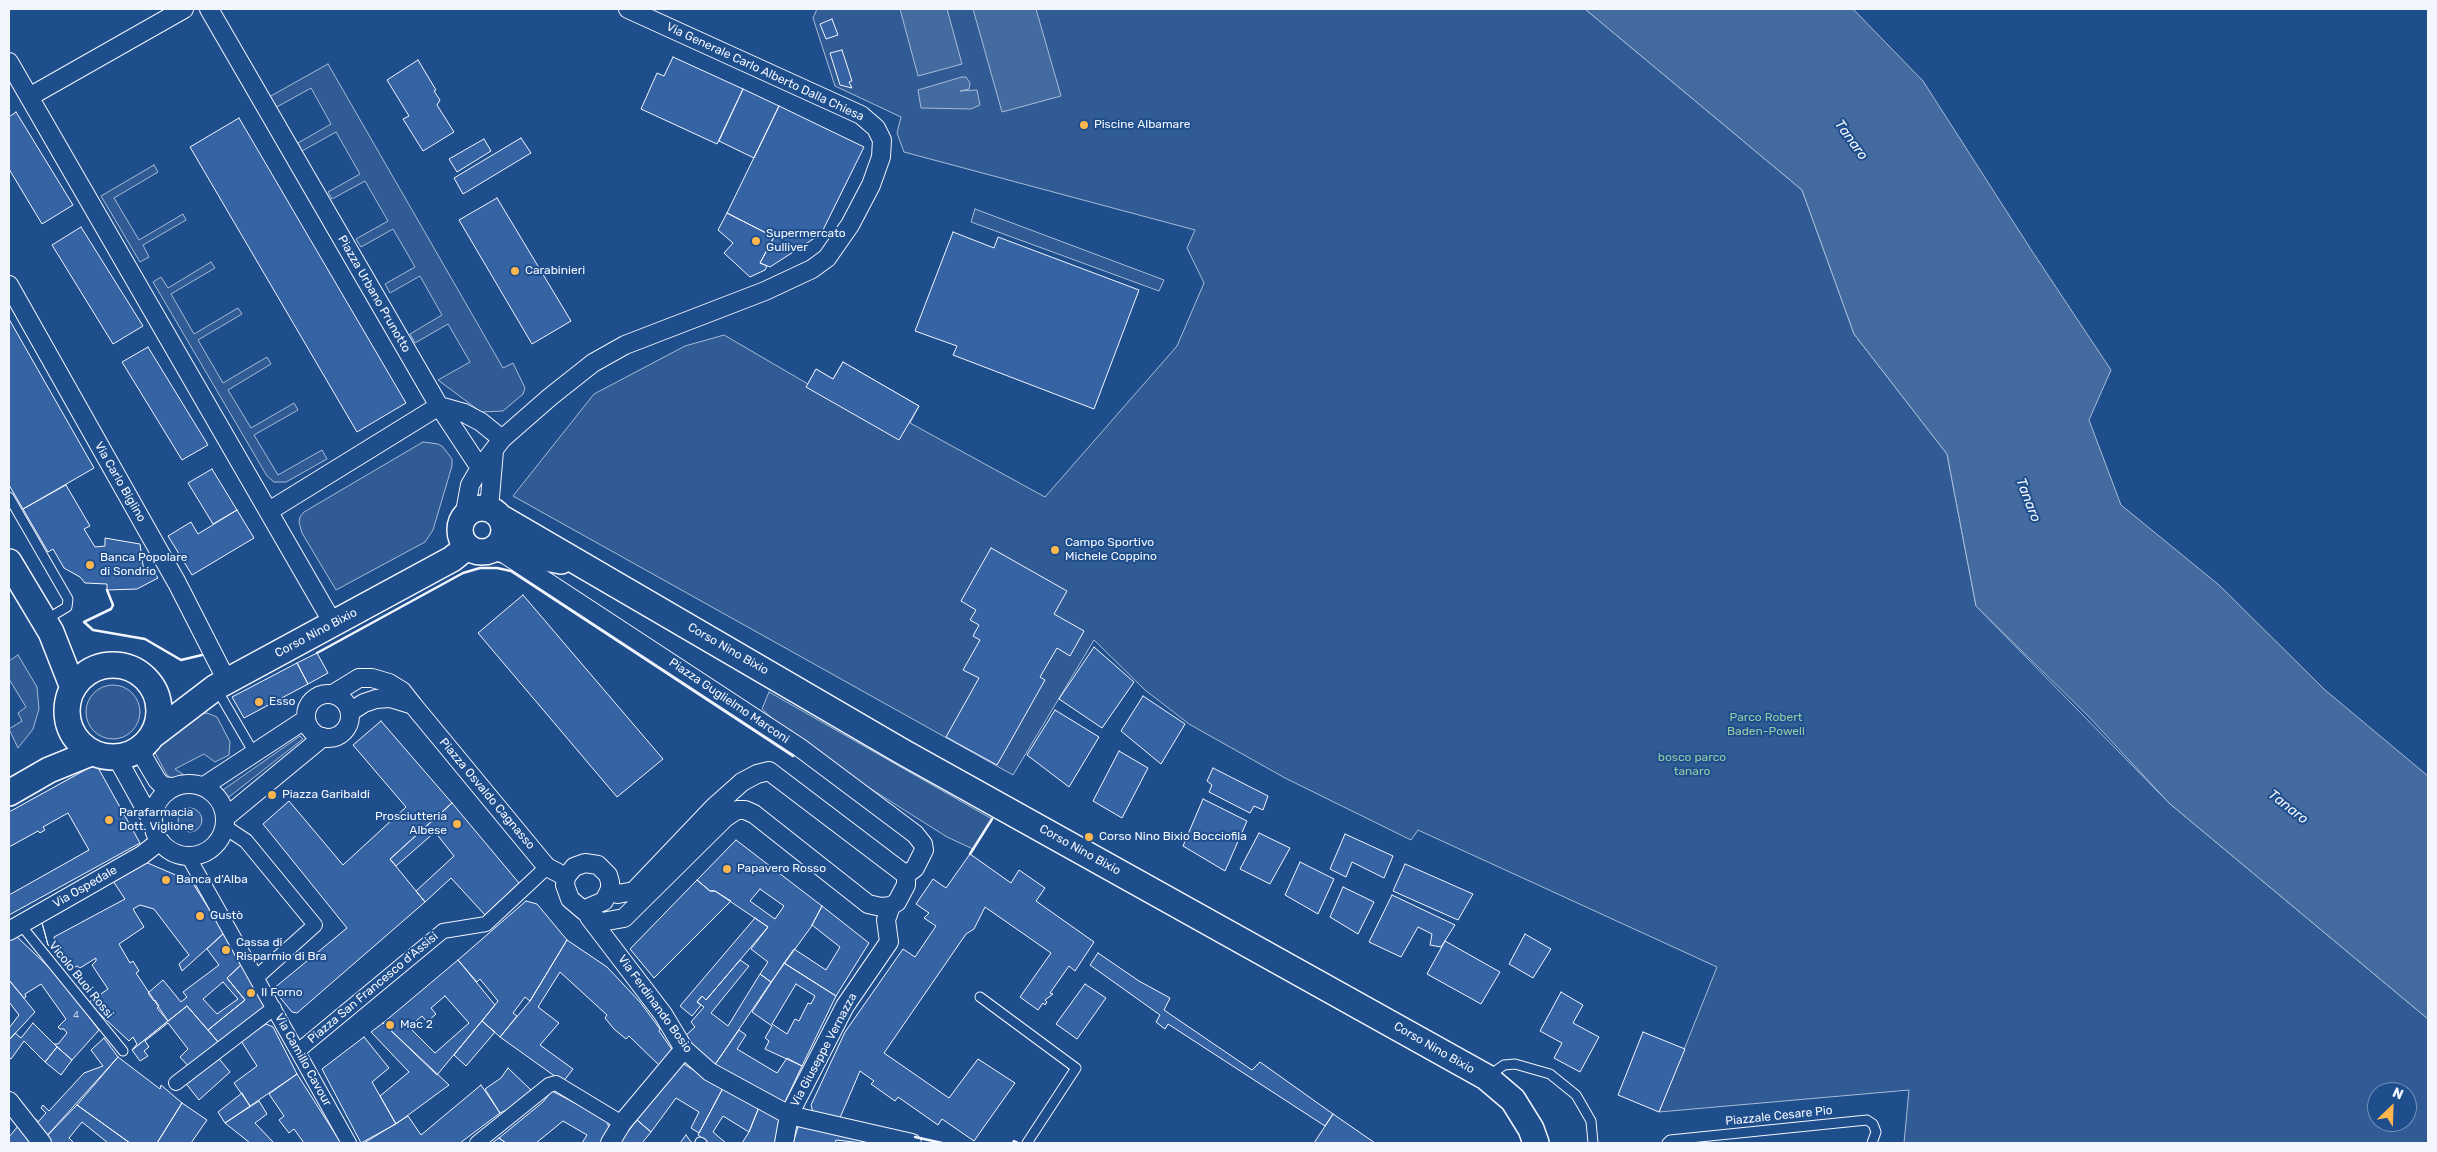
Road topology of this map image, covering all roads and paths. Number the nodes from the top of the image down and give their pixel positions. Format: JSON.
{"nodes":[{"id":1,"x":184,"y":9,"type":"edge"},
{"id":2,"x":209,"y":9,"type":"edge"},
{"id":3,"x":628,"y":9,"type":"edge"},
{"id":4,"x":9,"y":62,"type":"edge"},
{"id":5,"x":29,"y":97,"type":"junction"},
{"id":6,"x":9,"y":285,"type":"edge"},
{"id":7,"x":439,"y":406,"type":"junction"},
{"id":8,"x":498,"y":445,"type":"junction"},
{"id":9,"x":480,"y":468,"type":"junction"},
{"id":10,"x":9,"y":498,"type":"edge"},
{"id":11,"x":269,"y":511,"type":"junction"},
{"id":12,"x":494,"y":513,"type":"junction"},
{"id":13,"x":464,"y":517,"type":"junction"},
{"id":14,"x":467,"y":547,"type":"junction"},
{"id":15,"x":496,"y":548,"type":"junction"},
{"id":16,"x":9,"y":562,"type":"edge"},
{"id":17,"x":603,"y":576,"type":"junction"},
{"id":18,"x":334,"y":624,"type":"junction"},
{"id":19,"x":48,"y":626,"type":"junction"},
{"id":20,"x":101,"y":665,"type":"junction"},
{"id":21,"x":221,"y":684,"type":"junction"},
{"id":22,"x":73,"y":688,"type":"junction"},
{"id":23,"x":155,"y":692,"type":"junction"},
{"id":24,"x":333,"y":694,"type":"junction"},
{"id":25,"x":413,"y":705,"type":"junction"},
{"id":26,"x":350,"y":712,"type":"junction"},
{"id":27,"x":306,"y":719,"type":"junction"},
{"id":28,"x":71,"y":732,"type":"junction"},
{"id":29,"x":323,"y":737,"type":"junction"},
{"id":30,"x":148,"y":741,"type":"junction"},
{"id":31,"x":91,"y":753,"type":"junction"},
{"id":32,"x":254,"y":753,"type":"junction"},
{"id":33,"x":117,"y":758,"type":"junction"},
{"id":34,"x":49,"y":770,"type":"junction"},
{"id":35,"x":204,"y":786,"type":"junction"},
{"id":36,"x":172,"y":788,"type":"junction"},
{"id":37,"x":9,"y":793,"type":"edge"},
{"id":38,"x":226,"y":822,"type":"junction"},
{"id":39,"x":153,"y":823,"type":"junction"},
{"id":40,"x":160,"y":841,"type":"junction"},
{"id":41,"x":188,"y":856,"type":"junction"},
{"id":42,"x":547,"y":867,"type":"junction"},
{"id":43,"x":906,"y":875,"type":"junction"},
{"id":44,"x":566,"y":877,"type":"junction"},
{"id":45,"x":610,"y":889,"type":"junction"},
{"id":46,"x":891,"y":906,"type":"junction"},
{"id":47,"x":584,"y":910,"type":"junction"},
{"id":48,"x":14,"y":928,"type":"edge"},
{"id":49,"x":257,"y":977,"type":"junction"},
{"id":50,"x":980,"y":997,"type":"dead end"},
{"id":51,"x":274,"y":1008,"type":"junction"},
{"id":52,"x":684,"y":1049,"type":"junction"},
{"id":53,"x":298,"y":1050,"type":"junction"},
{"id":54,"x":123,"y":1051,"type":"dead end"},
{"id":55,"x":1486,"y":1077,"type":"junction"},
{"id":56,"x":176,"y":1083,"type":"dead end"},
{"id":57,"x":9,"y":1101,"type":"edge"},
{"id":58,"x":790,"y":1115,"type":"junction"},
{"id":59,"x":622,"y":1123,"type":"junction"},
{"id":60,"x":42,"y":1143,"type":"edge"},
{"id":61,"x":349,"y":1143,"type":"edge"},
{"id":62,"x":477,"y":1143,"type":"edge"},
{"id":63,"x":610,"y":1143,"type":"edge"},
{"id":64,"x":784,"y":1143,"type":"edge"},
{"id":65,"x":912,"y":1143,"type":"edge"},
{"id":66,"x":1027,"y":1143,"type":"edge"},
{"id":67,"x":1536,"y":1143,"type":"edge"},
{"id":68,"x":1593,"y":1143,"type":"edge"},
{"id":69,"x":1667,"y":1143,"type":"edge"},
{"id":70,"x":1872,"y":1143,"type":"edge"}],
"edges":[{"from":1,"to":5,"type":"street"},
{"from":2,"to":7,"type":"street","name":"Piazza Urbano Prunotto"},
{"from":3,"to":8,"type":"street","name":"Via Generale Carlo Alberto Dalla Chiesa"},
{"from":4,"to":5,"type":"street"},
{"from":5,"to":11,"type":"street"},
{"from":6,"to":21,"type":"street","name":"Via Carlo Biglino"},
{"from":7,"to":8,"type":"street"},
{"from":7,"to":9,"type":"street","name":"Piazza Urbano Prunotto"},
{"from":7,"to":11,"type":"street"},
{"from":8,"to":9,"type":"street","name":"Via Generale Carlo Alberto Dalla Chiesa"},
{"from":8,"to":12,"type":"street"},
{"from":9,"to":13,"type":"street","name":"Via Generale Carlo Alberto Dalla Chiesa"},
{"from":10,"to":19,"type":"lane"},
{"from":11,"to":18,"type":"street"},
{"from":12,"to":13,"type":"main road"},
{"from":12,"to":15,"type":"main road"},
{"from":12,"to":17,"type":"main road","name":"Corso Nino Bixio"},
{"from":13,"to":14,"type":"main road"},
{"from":14,"to":15,"type":"main road"},
{"from":14,"to":18,"type":"main road","name":"Corso Nino Bixio"},
{"from":15,"to":17,"type":"main road","name":"Corso Nino Bixio"},
{"from":15,"to":43,"type":"street","name":"Piazza Guglielmo Marconi"},
{"from":16,"to":19,"type":"main road"},
{"from":17,"to":55,"type":"main road","name":"Corso Nino Bixio"},
{"from":18,"to":21,"type":"main road","name":"Corso Nino Bixio"},
{"from":19,"to":20,"type":"main road"},
{"from":19,"to":22,"type":"main road"},
{"from":20,"to":22,"type":"main road"},
{"from":20,"to":23,"type":"main road"},
{"from":21,"to":23,"type":"main road","name":"Corso Nino Bixio"},
{"from":21,"to":30,"type":"main road","name":"Corso Nino Bixio"},
{"from":21,"to":32,"type":"lane"},
{"from":22,"to":28,"type":"main road"},
{"from":23,"to":30,"type":"main road"},
{"from":24,"to":25,"type":"street","name":"Piazza Osvaldo Cagnasso"},
{"from":24,"to":26,"type":"street"},
{"from":24,"to":27,"type":"street"},
{"from":25,"to":26,"type":"street"},
{"from":25,"to":42,"type":"street","name":"Piazza Osvaldo Cagnasso"},
{"from":26,"to":29,"type":"street"},
{"from":27,"to":29,"type":"street"},
{"from":27,"to":32,"type":"street"},
{"from":28,"to":31,"type":"main road"},
{"from":28,"to":34,"type":"main road"},
{"from":29,"to":38,"type":"street"},
{"from":30,"to":33,"type":"main road"},
{"from":30,"to":36,"type":"street"},
{"from":31,"to":33,"type":"main road"},
{"from":31,"to":34,"type":"main road"},
{"from":32,"to":35,"type":"street"},
{"from":33,"to":39,"type":"street"},
{"from":34,"to":37,"type":"main road"},
{"from":35,"to":36,"type":"street"},
{"from":35,"to":38,"type":"street"},
{"from":36,"to":39,"type":"street"},
{"from":38,"to":41,"type":"street"},
{"from":38,"to":49,"type":"street"},
{"from":39,"to":40,"type":"street"},
{"from":40,"to":41,"type":"street"},
{"from":40,"to":48,"type":"street","name":"Via Ospedale"},
{"from":41,"to":49,"type":"street","name":"Via Camillo Cavour"},
{"from":42,"to":44,"type":"street","name":"Piazza Osvaldo Cagnasso"},
{"from":42,"to":53,"type":"street","name":"Piazza San Francesco d'Assisi"},
{"from":43,"to":45,"type":"street"},
{"from":43,"to":46,"type":"street","name":"Piazza Guglielmo Marconi"},
{"from":44,"to":45,"type":"street"},
{"from":44,"to":47,"type":"street"},
{"from":45,"to":47,"type":"street"},
{"from":46,"to":47,"type":"street"},
{"from":46,"to":58,"type":"street","name":"Via Giuseppe Vernazza"},
{"from":47,"to":52,"type":"street","name":"Via Ferdinando Bosio"},
{"from":48,"to":54,"type":"lane","name":"Vicolo Buoi Rossi"},
{"from":49,"to":51,"type":"street","name":"Via Camillo Cavour"},
{"from":50,"to":66,"type":"lane"},
{"from":51,"to":53,"type":"street","name":"Via Camillo Cavour"},
{"from":51,"to":56,"type":"street"},
{"from":52,"to":58,"type":"street","name":"Via Ferdinando Bosio"},
{"from":52,"to":59,"type":"street"},
{"from":53,"to":61,"type":"street","name":"Via Camillo Cavour"},
{"from":55,"to":67,"type":"main road","name":"Corso Nino Bixio"},
{"from":55,"to":68,"type":"lane"},
{"from":57,"to":60,"type":"street"},
{"from":58,"to":64,"type":"street","name":"Via Giuseppe Vernazza"},
{"from":58,"to":65,"type":"street","name":"Via Ferdinando Bosio"},
{"from":59,"to":62,"type":"street"},
{"from":59,"to":63,"type":"street"},
{"from":69,"to":70,"type":"lane","name":"Piazzale Cesare Pio"}]}
